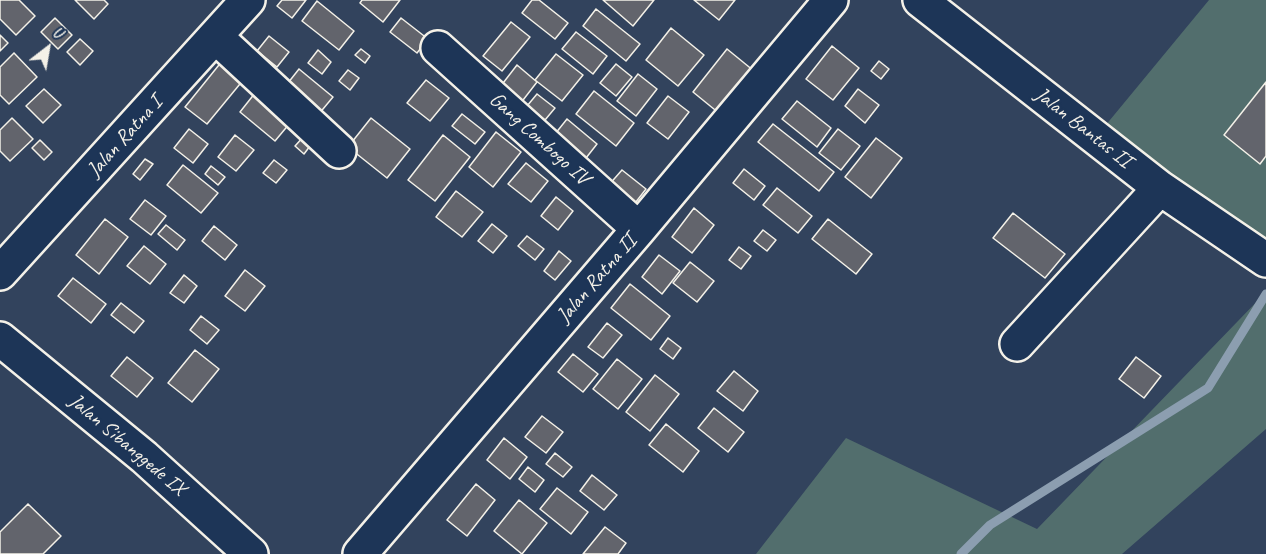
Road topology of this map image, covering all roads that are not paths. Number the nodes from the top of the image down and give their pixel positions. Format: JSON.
{"nodes":[{"id":1,"x":248,"y":0,"type":"edge"},
{"id":2,"x":831,"y":0,"type":"edge"},
{"id":3,"x":920,"y":0,"type":"edge"},
{"id":4,"x":216,"y":37,"type":"junction"},
{"id":5,"x":438,"y":48,"type":"dead end"},
{"id":6,"x":339,"y":151,"type":"dead end"},
{"id":7,"x":1160,"y":188,"type":"junction"},
{"id":8,"x":639,"y":229,"type":"junction"},
{"id":9,"x":1258,"y":255,"type":"edge"},
{"id":10,"x":0,"y":273,"type":"edge"},
{"id":11,"x":0,"y":339,"type":"edge"},
{"id":12,"x":1017,"y":344,"type":"dead end"},
{"id":13,"x":250,"y":554,"type":"edge"},
{"id":14,"x":360,"y":554,"type":"edge"}],
"edges":[{"from":1,"to":4,"type":"street","name":"Jalan Ratna I"},
{"from":2,"to":8,"type":"street","name":"Jalan Ratna II"},
{"from":3,"to":7,"type":"street","name":"Jalan Bantas II"},
{"from":4,"to":6,"type":"street"},
{"from":4,"to":10,"type":"street","name":"Jalan Ratna I"},
{"from":5,"to":8,"type":"street","name":"Gang Combogo IV"},
{"from":7,"to":9,"type":"street","name":"Jalan Bantas II"},
{"from":7,"to":12,"type":"street"},
{"from":8,"to":14,"type":"street","name":"Jalan Ratna II"},
{"from":11,"to":13,"type":"street","name":"Jalan Sibanggede IX"}]}
